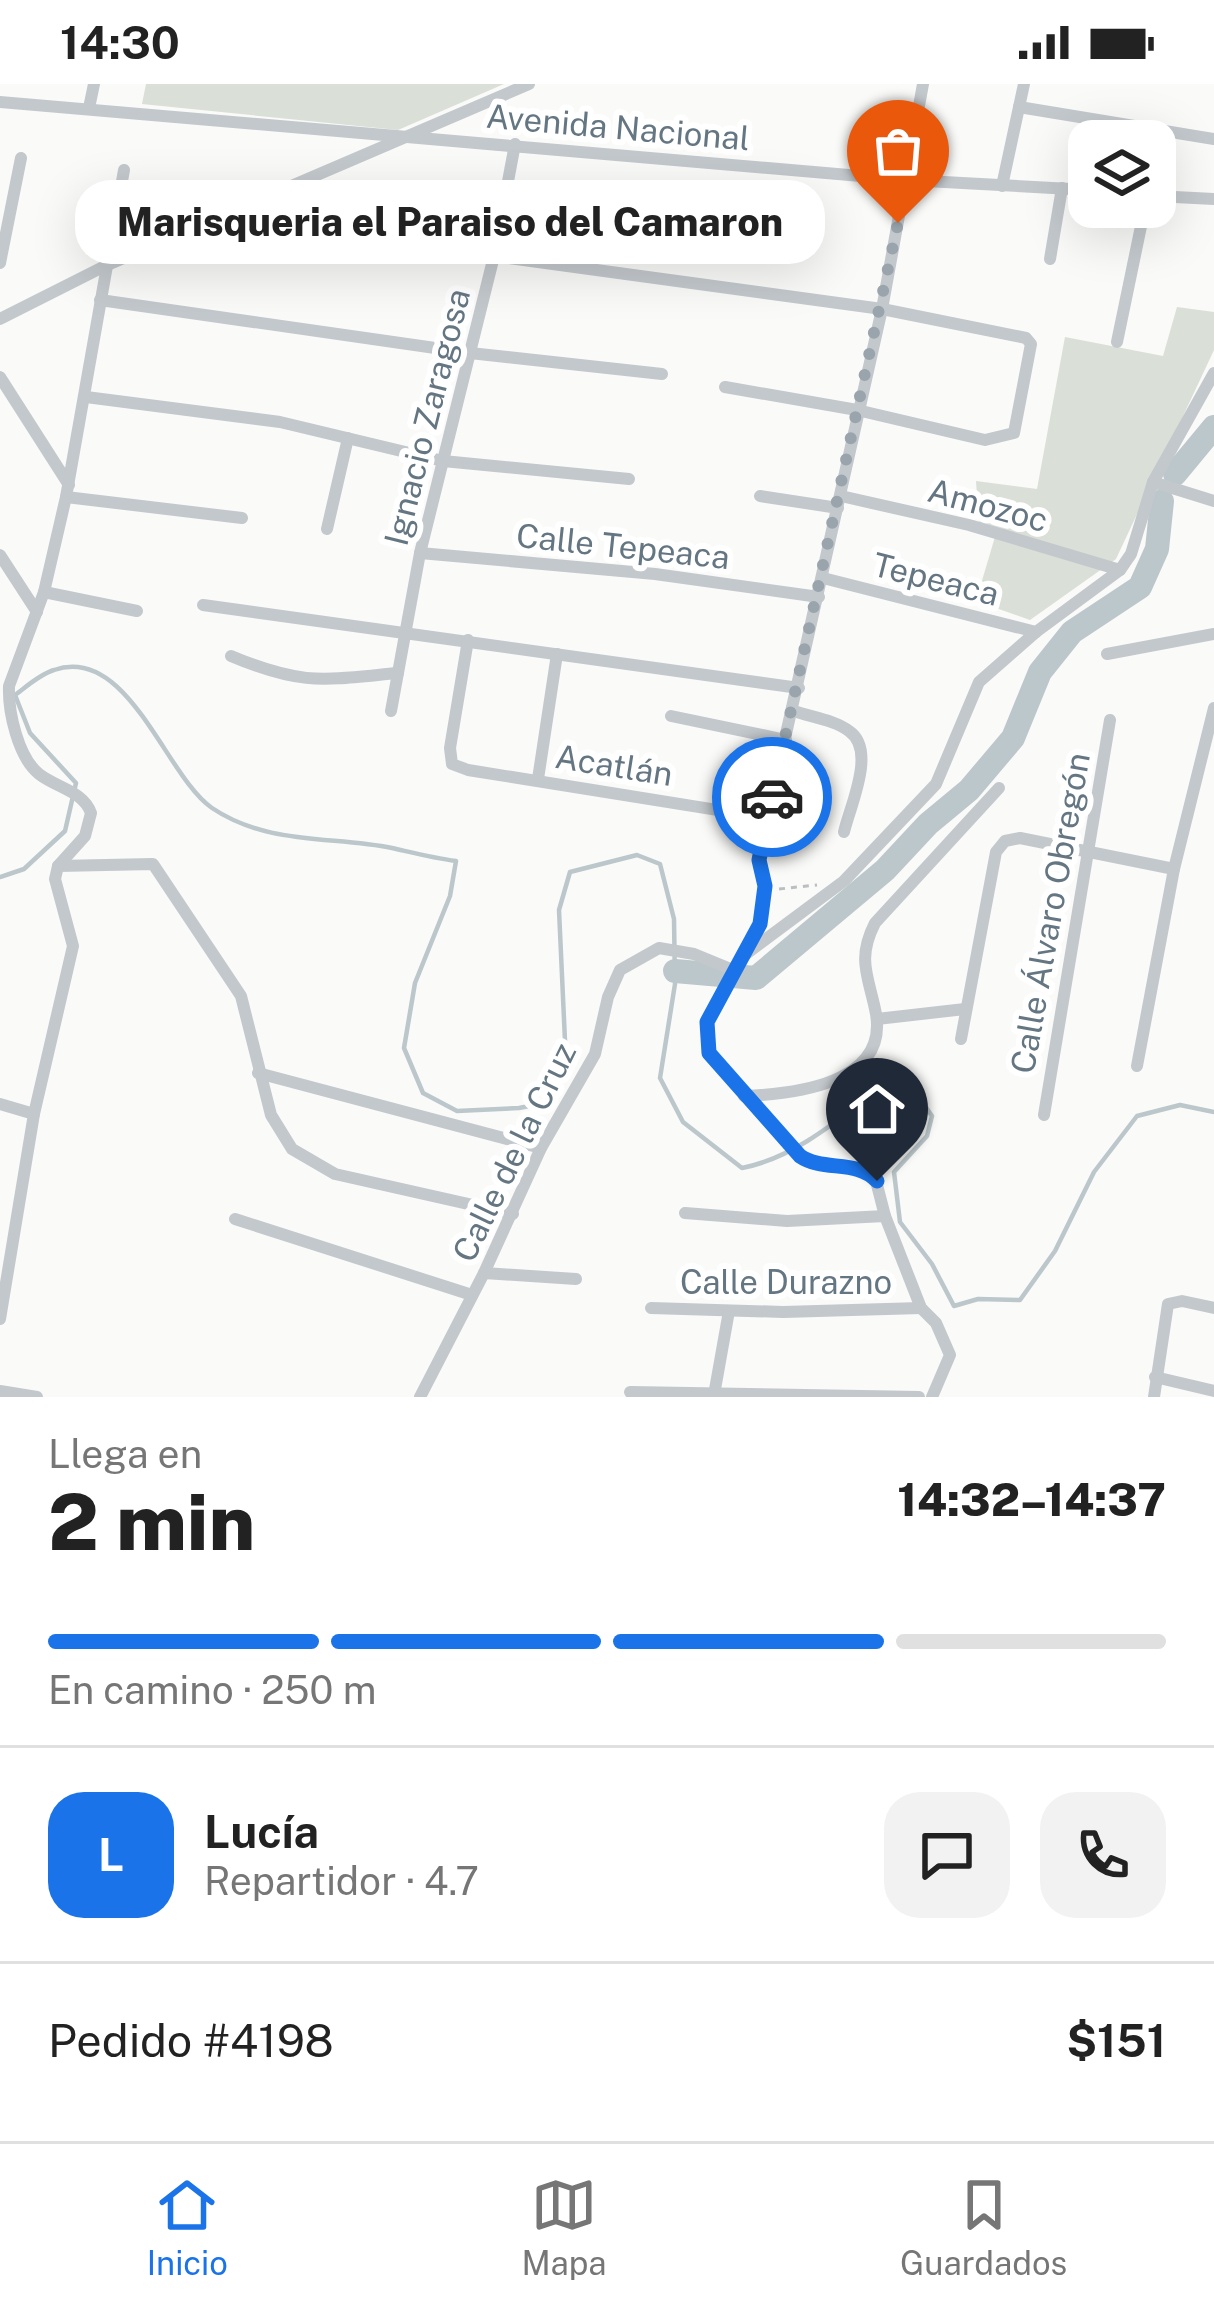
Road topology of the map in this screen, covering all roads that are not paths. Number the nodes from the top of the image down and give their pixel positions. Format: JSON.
{"nodes":[{"id":1,"x":94,"y":84,"type":"edge"},
{"id":2,"x":529,"y":84,"type":"edge"},
{"id":3,"x":923,"y":84,"type":"edge"},
{"id":4,"x":1024,"y":84,"type":"edge"},
{"id":5,"x":0,"y":102,"type":"edge"},
{"id":6,"x":1019,"y":107,"type":"junction"},
{"id":7,"x":88,"y":109,"type":"junction"},
{"id":8,"x":405,"y":139,"type":"junction"},
{"id":9,"x":1214,"y":139,"type":"edge"},
{"id":10,"x":515,"y":144,"type":"junction"},
{"id":11,"x":22,"y":158,"type":"dead end"},
{"id":12,"x":124,"y":170,"type":"dead end"},
{"id":13,"x":907,"y":180,"type":"junction"},
{"id":14,"x":1002,"y":186,"type":"junction"},
{"id":15,"x":1062,"y":188,"type":"junction"},
{"id":16,"x":1068,"y":188,"type":"edge"},
{"id":17,"x":1176,"y":197,"type":"edge"},
{"id":18,"x":1214,"y":199,"type":"edge"},
{"id":19,"x":216,"y":218,"type":"junction"},
{"id":20,"x":1141,"y":228,"type":"edge"},
{"id":21,"x":494,"y":256,"type":"junction"},
{"id":22,"x":1050,"y":259,"type":"dead end"},
{"id":23,"x":0,"y":263,"type":"edge"},
{"id":24,"x":105,"y":266,"type":"junction"},
{"id":25,"x":100,"y":300,"type":"junction"},
{"id":26,"x":882,"y":309,"type":"junction"},
{"id":27,"x":0,"y":320,"type":"edge"},
{"id":28,"x":1117,"y":342,"type":"dead end"},
{"id":29,"x":470,"y":353,"type":"junction"},
{"id":30,"x":1214,"y":373,"type":"edge"},
{"id":31,"x":662,"y":374,"type":"dead end"},
{"id":32,"x":0,"y":377,"type":"edge"},
{"id":33,"x":725,"y":387,"type":"dead end"},
{"id":34,"x":86,"y":397,"type":"junction"},
{"id":35,"x":857,"y":410,"type":"junction"},
{"id":36,"x":348,"y":438,"type":"junction"},
{"id":37,"x":443,"y":461,"type":"junction"},
{"id":38,"x":629,"y":479,"type":"dead end"},
{"id":39,"x":1153,"y":482,"type":"junction"},
{"id":40,"x":68,"y":491,"type":"junction"},
{"id":41,"x":760,"y":496,"type":"dead end"},
{"id":42,"x":1214,"y":501,"type":"edge"},
{"id":43,"x":840,"y":502,"type":"junction"},
{"id":44,"x":242,"y":518,"type":"dead end"},
{"id":45,"x":327,"y":529,"type":"dead end"},
{"id":46,"x":420,"y":553,"type":"junction"},
{"id":47,"x":0,"y":555,"type":"edge"},
{"id":48,"x":1120,"y":570,"type":"junction"},
{"id":49,"x":823,"y":578,"type":"junction"},
{"id":50,"x":44,"y":592,"type":"junction"},
{"id":51,"x":819,"y":597,"type":"junction"},
{"id":52,"x":203,"y":605,"type":"dead end"},
{"id":53,"x":137,"y":611,"type":"dead end"},
{"id":54,"x":37,"y":612,"type":"junction"},
{"id":55,"x":1036,"y":632,"type":"junction"},
{"id":56,"x":407,"y":633,"type":"junction"},
{"id":57,"x":1214,"y":634,"type":"edge"},
{"id":58,"x":468,"y":640,"type":"junction"},
{"id":59,"x":557,"y":654,"type":"junction"},
{"id":60,"x":1107,"y":654,"type":"dead end"},
{"id":61,"x":231,"y":656,"type":"dead end"},
{"id":62,"x":398,"y":673,"type":"junction"},
{"id":63,"x":799,"y":688,"type":"junction"},
{"id":64,"x":1214,"y":707,"type":"edge"},
{"id":65,"x":391,"y":711,"type":"dead end"},
{"id":66,"x":794,"y":711,"type":"junction"},
{"id":67,"x":671,"y":716,"type":"dead end"},
{"id":68,"x":1110,"y":720,"type":"dead end"},
{"id":69,"x":786,"y":740,"type":"junction"},
{"id":70,"x":538,"y":779,"type":"junction"},
{"id":71,"x":999,"y":788,"type":"dead end"},
{"id":72,"x":767,"y":818,"type":"junction"},
{"id":73,"x":844,"y":832,"type":"dead end"},
{"id":74,"x":1088,"y":854,"type":"junction"},
{"id":75,"x":58,"y":866,"type":"junction"},
{"id":76,"x":1174,"y":869,"type":"junction"},
{"id":77,"x":732,"y":971,"type":"junction"},
{"id":78,"x":965,"y":1009,"type":"junction"},
{"id":79,"x":877,"y":1019,"type":"junction"},
{"id":80,"x":961,"y":1039,"type":"dead end"},
{"id":81,"x":1137,"y":1066,"type":"dead end"},
{"id":82,"x":258,"y":1073,"type":"junction"},
{"id":83,"x":744,"y":1096,"type":"junction"},
{"id":84,"x":0,"y":1105,"type":"edge"},
{"id":85,"x":34,"y":1114,"type":"junction"},
{"id":86,"x":1044,"y":1115,"type":"dead end"},
{"id":87,"x":541,"y":1148,"type":"junction"},
{"id":88,"x":685,"y":1213,"type":"dead end"},
{"id":89,"x":513,"y":1214,"type":"junction"},
{"id":90,"x":885,"y":1216,"type":"junction"},
{"id":91,"x":235,"y":1219,"type":"dead end"},
{"id":92,"x":4,"y":1270,"type":"edge"},
{"id":93,"x":484,"y":1273,"type":"junction"},
{"id":94,"x":575,"y":1279,"type":"dead end"},
{"id":95,"x":472,"y":1295,"type":"junction"},
{"id":96,"x":651,"y":1309,"type":"dead end"},
{"id":97,"x":921,"y":1309,"type":"junction"},
{"id":98,"x":1214,"y":1309,"type":"edge"},
{"id":99,"x":729,"y":1311,"type":"junction"},
{"id":100,"x":0,"y":1319,"type":"edge"},
{"id":101,"x":1155,"y":1377,"type":"junction"},
{"id":102,"x":0,"y":1391,"type":"edge"},
{"id":103,"x":1214,"y":1391,"type":"edge"},
{"id":104,"x":630,"y":1392,"type":"dead end"},
{"id":105,"x":714,"y":1395,"type":"edge"},
{"id":106,"x":37,"y":1397,"type":"edge"},
{"id":107,"x":420,"y":1397,"type":"edge"},
{"id":108,"x":919,"y":1397,"type":"edge"},
{"id":109,"x":932,"y":1397,"type":"edge"},
{"id":110,"x":1154,"y":1397,"type":"edge"}],
"edges":[{"from":1,"to":7,"type":"street"},
{"from":2,"to":8,"type":"street"},
{"from":3,"to":13,"type":"street"},
{"from":4,"to":6,"type":"street"},
{"from":5,"to":7,"type":"street","name":"Avenida Nacional"},
{"from":6,"to":9,"type":"street"},
{"from":6,"to":14,"type":"street"},
{"from":7,"to":8,"type":"street","name":"Avenida Nacional"},
{"from":8,"to":10,"type":"street","name":"Avenida Nacional"},
{"from":8,"to":19,"type":"street"},
{"from":10,"to":13,"type":"street","name":"Avenida Nacional"},
{"from":10,"to":21,"type":"street","name":"Ignacio Zaragosa"},
{"from":11,"to":23,"type":"street"},
{"from":12,"to":24,"type":"street"},
{"from":13,"to":14,"type":"street","name":"Avenida Nacional"},
{"from":13,"to":26,"type":"street"},
{"from":14,"to":15,"type":"street","name":"Avenida Nacional"},
{"from":15,"to":16,"type":"street","name":"Avenida Nacional"},
{"from":15,"to":22,"type":"street"},
{"from":17,"to":18,"type":"street"},
{"from":19,"to":21,"type":"street"},
{"from":19,"to":24,"type":"street"},
{"from":20,"to":28,"type":"street"},
{"from":21,"to":26,"type":"street"},
{"from":21,"to":29,"type":"street","name":"Ignacio Zaragosa"},
{"from":24,"to":25,"type":"street"},
{"from":24,"to":27,"type":"street"},
{"from":25,"to":29,"type":"street"},
{"from":25,"to":34,"type":"street"},
{"from":26,"to":35,"type":"street"},
{"from":26,"to":35,"type":"street"},
{"from":29,"to":31,"type":"street"},
{"from":29,"to":37,"type":"street","name":"Ignacio Zaragosa"},
{"from":30,"to":39,"type":"street"},
{"from":32,"to":40,"type":"street"},
{"from":33,"to":35,"type":"street"},
{"from":34,"to":36,"type":"street"},
{"from":34,"to":40,"type":"street"},
{"from":35,"to":43,"type":"street"},
{"from":36,"to":37,"type":"street"},
{"from":36,"to":45,"type":"street"},
{"from":37,"to":38,"type":"street"},
{"from":37,"to":46,"type":"street","name":"Ignacio Zaragosa"},
{"from":39,"to":42,"type":"street"},
{"from":39,"to":48,"type":"street"},
{"from":40,"to":44,"type":"street"},
{"from":40,"to":50,"type":"street"},
{"from":41,"to":43,"type":"street","name":"Amozoc"},
{"from":43,"to":48,"type":"street","name":"Amozoc"},
{"from":43,"to":49,"type":"street"},
{"from":46,"to":51,"type":"street","name":"Calle Tepeaca"},
{"from":46,"to":56,"type":"street","name":"Ignacio Zaragosa"},
{"from":47,"to":54,"type":"street"},
{"from":48,"to":55,"type":"street"},
{"from":49,"to":51,"type":"street"},
{"from":49,"to":55,"type":"street","name":"Tepeaca"},
{"from":50,"to":53,"type":"street"},
{"from":50,"to":54,"type":"street"},
{"from":51,"to":63,"type":"street"},
{"from":52,"to":56,"type":"street"},
{"from":54,"to":75,"type":"street"},
{"from":55,"to":77,"type":"street"},
{"from":56,"to":58,"type":"street"},
{"from":56,"to":62,"type":"street","name":"Ignacio Zaragosa"},
{"from":57,"to":60,"type":"street"},
{"from":58,"to":59,"type":"street"},
{"from":58,"to":70,"type":"street","name":"Acatlán"},
{"from":59,"to":63,"type":"street"},
{"from":59,"to":70,"type":"street"},
{"from":61,"to":62,"type":"street"},
{"from":62,"to":65,"type":"street","name":"Ignacio Zaragosa"},
{"from":63,"to":66,"type":"street"},
{"from":64,"to":76,"type":"street"},
{"from":66,"to":69,"type":"street"},
{"from":66,"to":73,"type":"street"},
{"from":67,"to":69,"type":"street"},
{"from":68,"to":74,"type":"street","name":"Calle Álvaro Obregón"},
{"from":69,"to":72,"type":"street"},
{"from":70,"to":72,"type":"street","name":"Acatlán"},
{"from":71,"to":79,"type":"street"},
{"from":72,"to":77,"type":"street"},
{"from":74,"to":76,"type":"street"},
{"from":74,"to":78,"type":"street"},
{"from":74,"to":86,"type":"street","name":"Calle Álvaro Obregón"},
{"from":75,"to":82,"type":"street"},
{"from":75,"to":85,"type":"street"},
{"from":76,"to":81,"type":"street"},
{"from":77,"to":83,"type":"street"},
{"from":77,"to":87,"type":"street","name":"Calle de la Cruz"},
{"from":78,"to":79,"type":"street"},
{"from":78,"to":80,"type":"street"},
{"from":79,"to":83,"type":"street"},
{"from":82,"to":87,"type":"street"},
{"from":82,"to":89,"type":"street"},
{"from":83,"to":90,"type":"street"},
{"from":84,"to":85,"type":"street"},
{"from":85,"to":92,"type":"street"},
{"from":87,"to":89,"type":"street","name":"Calle de la Cruz"},
{"from":88,"to":90,"type":"street"},
{"from":89,"to":93,"type":"street","name":"Calle de la Cruz"},
{"from":90,"to":97,"type":"street"},
{"from":91,"to":95,"type":"street"},
{"from":92,"to":100,"type":"street"},
{"from":93,"to":94,"type":"street"},
{"from":93,"to":95,"type":"street","name":"Calle de la Cruz"},
{"from":95,"to":107,"type":"street","name":"Calle de la Cruz"},
{"from":96,"to":99,"type":"street","name":"Calle Durazno"},
{"from":97,"to":99,"type":"street","name":"Calle Durazno"},
{"from":97,"to":109,"type":"street"},
{"from":98,"to":101,"type":"street"},
{"from":99,"to":105,"type":"street"},
{"from":101,"to":103,"type":"street"},
{"from":101,"to":110,"type":"street"},
{"from":102,"to":106,"type":"street"},
{"from":104,"to":105,"type":"street"},
{"from":105,"to":108,"type":"street"}]}
